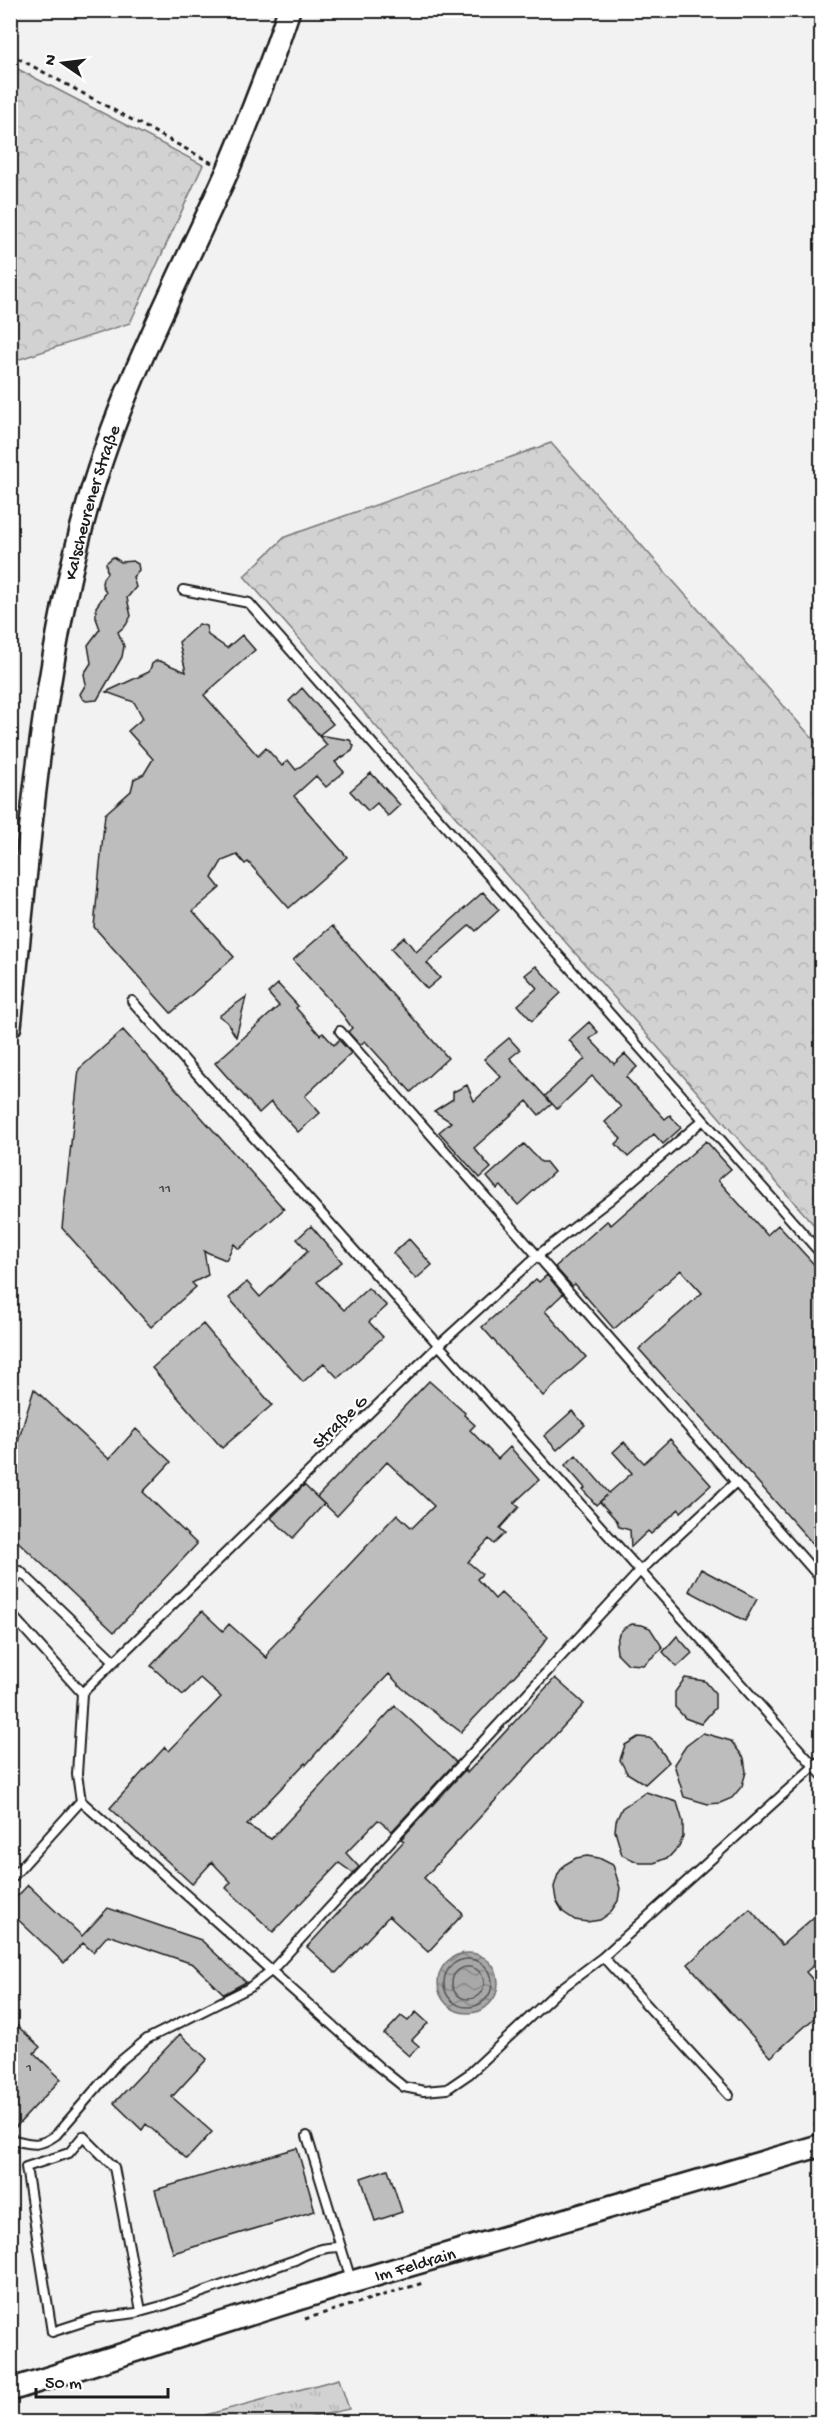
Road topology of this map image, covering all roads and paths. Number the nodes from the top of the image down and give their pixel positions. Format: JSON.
{"nodes":[{"id":1,"x":289,"y":10,"type":"edge"},
{"id":2,"x":10,"y":54,"type":"edge"},
{"id":3,"x":227,"y":171,"type":"junction"},
{"id":4,"x":183,"y":590,"type":"dead end"},
{"id":5,"x":132,"y":1001,"type":"dead end"},
{"id":6,"x":10,"y":1026,"type":"edge"},
{"id":7,"x":340,"y":1031,"type":"dead end"},
{"id":8,"x":703,"y":1120,"type":"junction"},
{"id":9,"x":822,"y":1255,"type":"edge"},
{"id":10,"x":537,"y":1256,"type":"junction"},
{"id":11,"x":438,"y":1346,"type":"junction"},
{"id":12,"x":736,"y":1482,"type":"junction"},
{"id":13,"x":639,"y":1572,"type":"junction"},
{"id":14,"x":822,"y":1580,"type":"edge"},
{"id":15,"x":10,"y":1590,"type":"edge"},
{"id":16,"x":10,"y":1613,"type":"edge"},
{"id":17,"x":113,"y":1660,"type":"junction"},
{"id":18,"x":82,"y":1693,"type":"junction"},
{"id":19,"x":822,"y":1759,"type":"edge"},
{"id":20,"x":814,"y":1767,"type":"junction"},
{"id":21,"x":822,"y":1775,"type":"edge"},
{"id":22,"x":81,"y":1801,"type":"junction"},
{"id":23,"x":10,"y":1880,"type":"edge"},
{"id":24,"x":603,"y":1957,"type":"junction"},
{"id":25,"x":273,"y":1970,"type":"junction"},
{"id":26,"x":729,"y":2095,"type":"dead end"},
{"id":27,"x":307,"y":2136,"type":"dead end"},
{"id":28,"x":10,"y":2139,"type":"edge"},
{"id":29,"x":822,"y":2145,"type":"edge"},
{"id":30,"x":340,"y":2247,"type":"junction"},
{"id":31,"x":352,"y":2282,"type":"junction"},
{"id":32,"x":141,"y":2311,"type":"junction"},
{"id":33,"x":10,"y":2390,"type":"edge"}],
"edges":[{"from":1,"to":3,"type":"main road","name":"Kalscheurener Straße"},
{"from":2,"to":3,"type":"path"},
{"from":3,"to":6,"type":"main road","name":"Kalscheurener Straße"},
{"from":4,"to":8,"type":"lane"},
{"from":5,"to":11,"type":"lane"},
{"from":7,"to":10,"type":"lane"},
{"from":8,"to":9,"type":"lane"},
{"from":8,"to":10,"type":"lane","name":"Straße G"},
{"from":10,"to":11,"type":"lane","name":"Straße G"},
{"from":10,"to":12,"type":"lane"},
{"from":11,"to":13,"type":"lane"},
{"from":11,"to":17,"type":"lane","name":"Straße G"},
{"from":12,"to":13,"type":"lane"},
{"from":12,"to":14,"type":"lane"},
{"from":13,"to":20,"type":"lane"},
{"from":13,"to":25,"type":"lane"},
{"from":15,"to":17,"type":"lane"},
{"from":16,"to":18,"type":"lane"},
{"from":17,"to":18,"type":"lane","name":"Straße G"},
{"from":18,"to":22,"type":"lane"},
{"from":19,"to":20,"type":"lane"},
{"from":20,"to":21,"type":"lane"},
{"from":20,"to":24,"type":"lane"},
{"from":22,"to":23,"type":"lane"},
{"from":22,"to":25,"type":"lane"},
{"from":24,"to":25,"type":"lane"},
{"from":24,"to":26,"type":"lane"},
{"from":25,"to":28,"type":"lane"},
{"from":27,"to":30,"type":"lane"},
{"from":29,"to":31,"type":"main road","name":"Im Feldrain"},
{"from":30,"to":31,"type":"lane"},
{"from":30,"to":32,"type":"lane"},
{"from":31,"to":33,"type":"main road","name":"Im Feldrain"},
{"from":32,"to":32,"type":"lane"}]}
